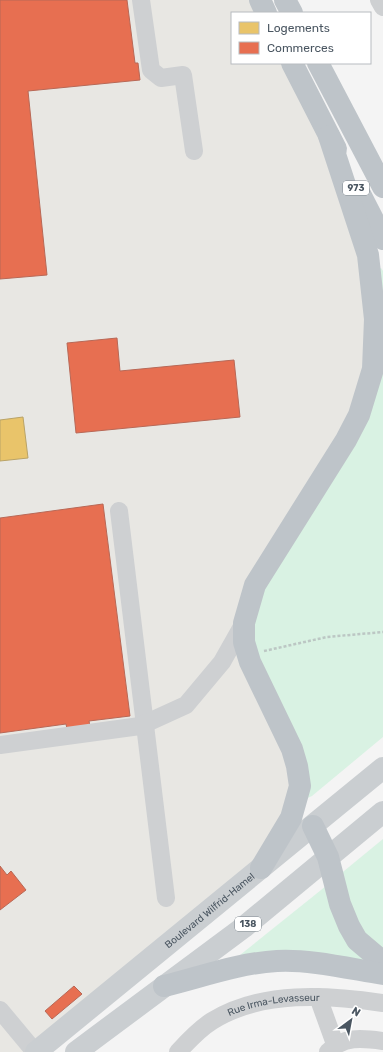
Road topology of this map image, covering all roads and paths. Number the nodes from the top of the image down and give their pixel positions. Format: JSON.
{"nodes":[{"id":1,"x":141,"y":0,"type":"edge"},
{"id":2,"x":260,"y":0,"type":"edge"},
{"id":3,"x":285,"y":0,"type":"edge"},
{"id":4,"x":379,"y":0,"type":"edge"},
{"id":5,"x":383,"y":8,"type":"edge"},
{"id":6,"x":266,"y":12,"type":"edge"},
{"id":7,"x":291,"y":12,"type":"edge"},
{"id":8,"x":293,"y":64,"type":"edge"},
{"id":9,"x":319,"y":64,"type":"edge"},
{"id":10,"x":330,"y":136,"type":"junction"},
{"id":11,"x":194,"y":151,"type":"dead end"},
{"id":12,"x":383,"y":187,"type":"edge"},
{"id":13,"x":383,"y":239,"type":"edge"},
{"id":14,"x":119,"y":511,"type":"dead end"},
{"id":15,"x":244,"y":624,"type":"junction"},
{"id":16,"x":383,"y":632,"type":"edge"},
{"id":17,"x":247,"y":653,"type":"junction"},
{"id":18,"x":146,"y":723,"type":"junction"},
{"id":19,"x":0,"y":745,"type":"edge"},
{"id":20,"x":383,"y":768,"type":"edge"},
{"id":21,"x":383,"y":812,"type":"edge"},
{"id":22,"x":313,"y":826,"type":"junction"},
{"id":23,"x":328,"y":857,"type":"junction"},
{"id":24,"x":260,"y":868,"type":"junction"},
{"id":25,"x":166,"y":898,"type":"dead end"},
{"id":26,"x":383,"y":962,"type":"edge"},
{"id":27,"x":383,"y":974,"type":"edge"},
{"id":28,"x":164,"y":986,"type":"junction"},
{"id":29,"x":318,"y":997,"type":"junction"},
{"id":30,"x":383,"y":1003,"type":"edge"},
{"id":31,"x":0,"y":1010,"type":"edge"},
{"id":32,"x":383,"y":1041,"type":"edge"},
{"id":33,"x":331,"y":1048,"type":"edge"},
{"id":34,"x":35,"y":1052,"type":"edge"},
{"id":35,"x":76,"y":1052,"type":"edge"},
{"id":36,"x":178,"y":1052,"type":"edge"}],
"edges":[{"from":1,"to":11,"type":"street"},
{"from":2,"to":6,"type":"highway"},
{"from":3,"to":7,"type":"highway"},
{"from":4,"to":5,"type":"street"},
{"from":8,"to":10,"type":"highway","number":"973"},
{"from":9,"to":12,"type":"highway","number":"973"},
{"from":10,"to":13,"type":"highway","number":"973"},
{"from":10,"to":15,"type":"highway"},
{"from":14,"to":18,"type":"street"},
{"from":15,"to":17,"type":"highway"},
{"from":15,"to":18,"type":"street"},
{"from":16,"to":17,"type":"path"},
{"from":17,"to":24,"type":"highway"},
{"from":18,"to":19,"type":"street"},
{"from":18,"to":25,"type":"street"},
{"from":20,"to":22,"type":"main road","name":"Boulevard Wilfrid-Hamel"},
{"from":21,"to":23,"type":"main road","number":"138"},
{"from":22,"to":23,"type":"highway"},
{"from":22,"to":24,"type":"main road","name":"Boulevard Wilfrid-Hamel"},
{"from":23,"to":26,"type":"highway"},
{"from":23,"to":28,"type":"main road","number":"138"},
{"from":24,"to":34,"type":"main road","name":"Boulevard Wilfrid-Hamel"},
{"from":27,"to":28,"type":"highway"},
{"from":28,"to":35,"type":"main road","number":"138"},
{"from":29,"to":30,"type":"street","name":"Rue Irma-Levasseur"},
{"from":29,"to":33,"type":"street"},
{"from":29,"to":36,"type":"street","name":"Rue Irma-Levasseur"},
{"from":31,"to":34,"type":"street"},
{"from":32,"to":33,"type":"street"}]}
